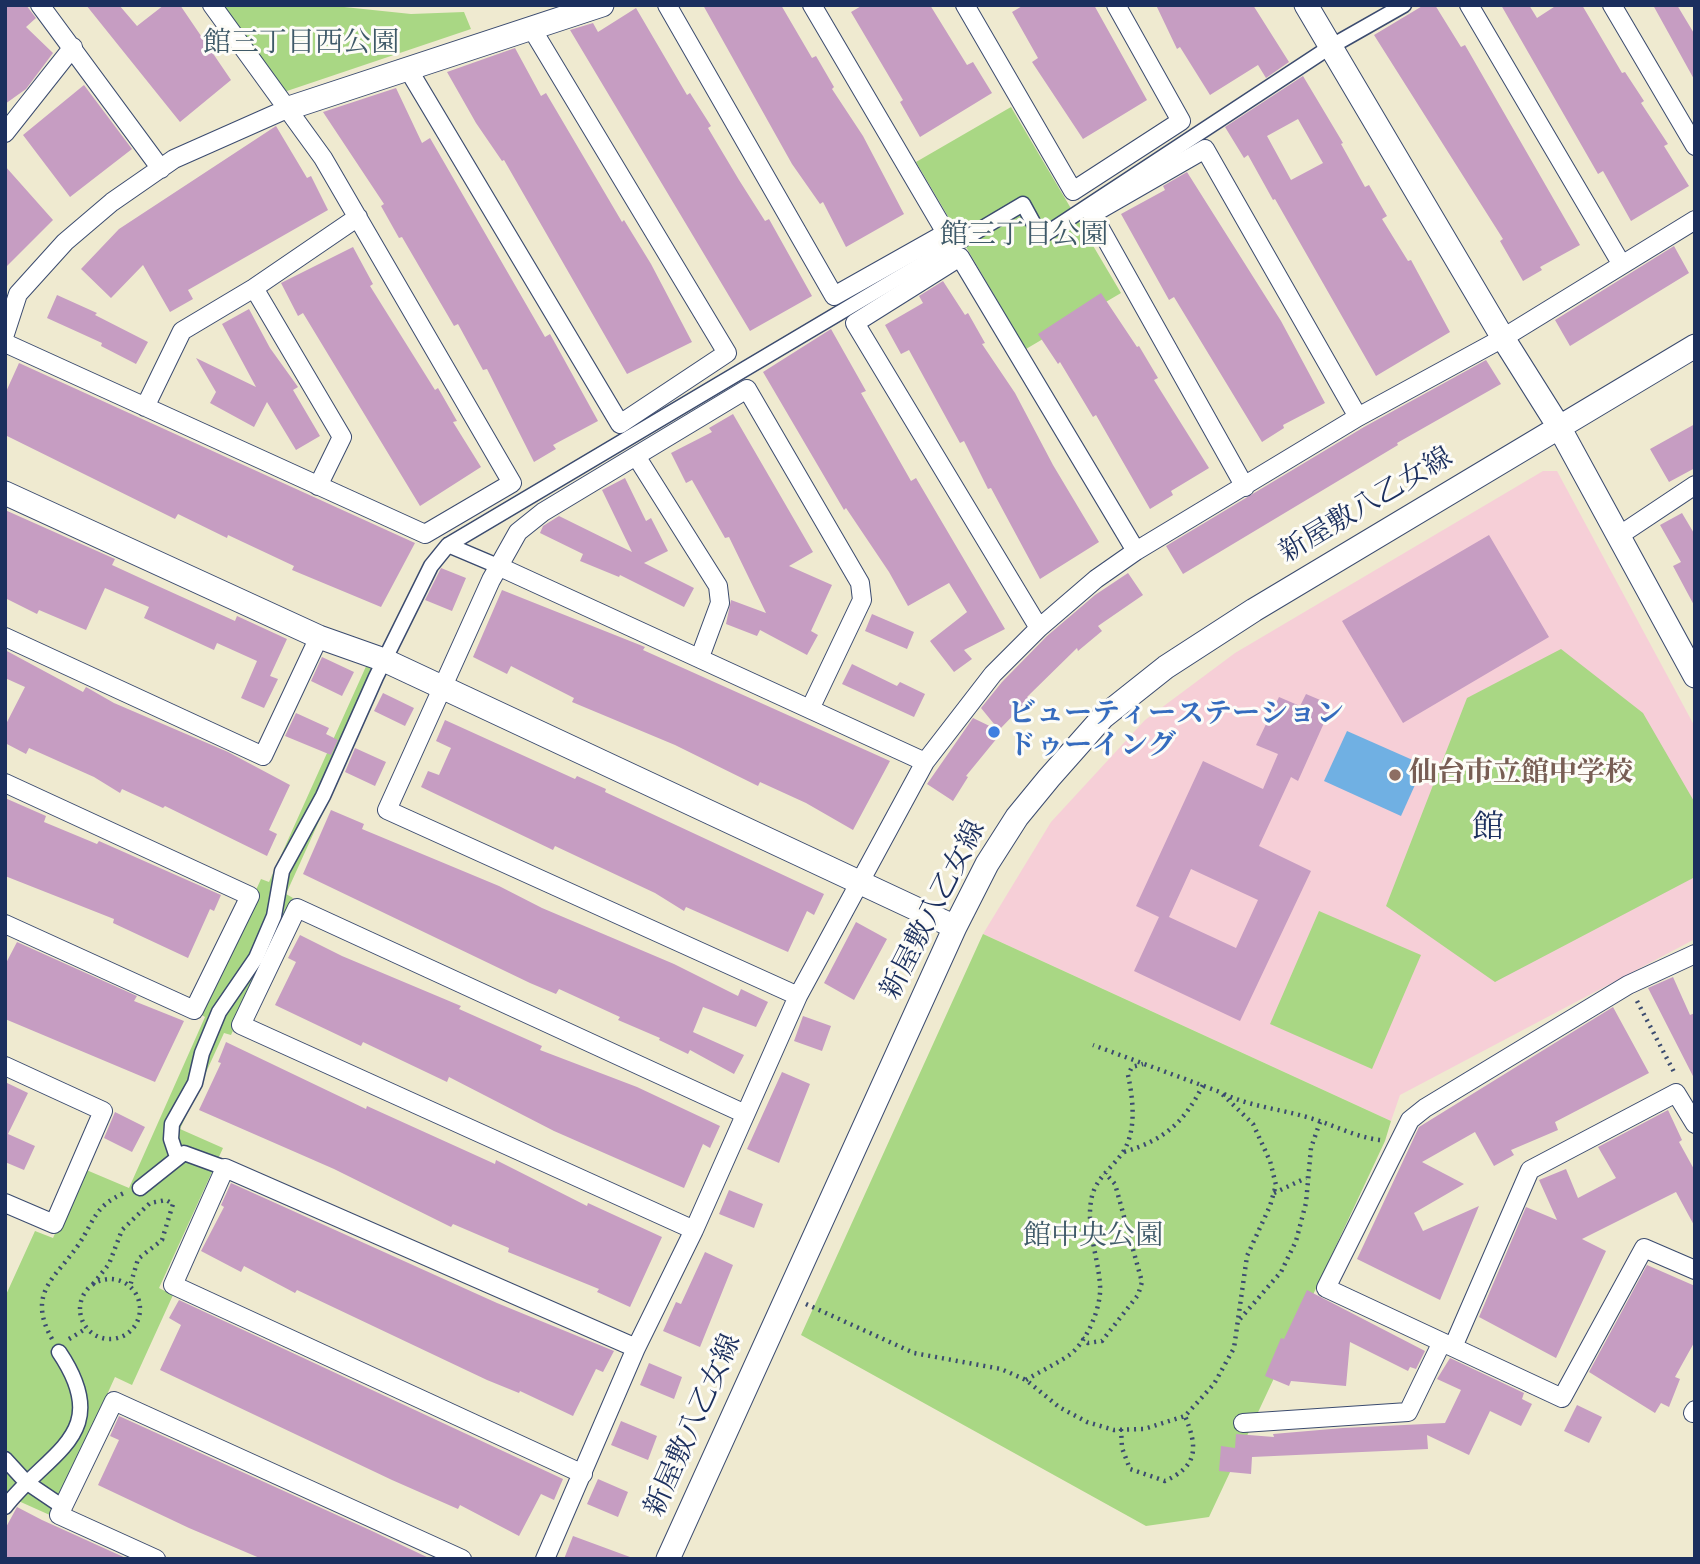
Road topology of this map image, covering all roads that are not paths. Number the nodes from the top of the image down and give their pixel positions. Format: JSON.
{"nodes":[{"id":1,"x":40,"y":5,"type":"edge"},
{"id":2,"x":212,"y":5,"type":"edge"},
{"id":3,"x":602,"y":5,"type":"edge"},
{"id":4,"x":667,"y":5,"type":"edge"},
{"id":5,"x":812,"y":5,"type":"edge"},
{"id":6,"x":965,"y":5,"type":"edge"},
{"id":7,"x":1116,"y":5,"type":"edge"},
{"id":8,"x":1306,"y":5,"type":"edge"},
{"id":9,"x":1404,"y":5,"type":"edge"},
{"id":10,"x":1469,"y":5,"type":"edge"},
{"id":11,"x":1612,"y":5,"type":"edge"},
{"id":12,"x":532,"y":29,"type":"junction"},
{"id":13,"x":73,"y":47,"type":"junction"},
{"id":14,"x":1330,"y":47,"type":"junction"},
{"id":15,"x":408,"y":69,"type":"junction"},
{"id":16,"x":289,"y":108,"type":"junction"},
{"id":17,"x":5,"y":133,"type":"edge"},
{"id":18,"x":1695,"y":146,"type":"edge"},
{"id":19,"x":161,"y":169,"type":"junction"},
{"id":20,"x":358,"y":217,"type":"junction"},
{"id":21,"x":1695,"y":220,"type":"edge"},
{"id":22,"x":1622,"y":265,"type":"junction"},
{"id":23,"x":254,"y":288,"type":"junction"},
{"id":24,"x":5,"y":334,"type":"edge"},
{"id":25,"x":1503,"y":338,"type":"junction"},
{"id":26,"x":5,"y":343,"type":"edge"},
{"id":27,"x":1695,"y":346,"type":"edge"},
{"id":28,"x":145,"y":407,"type":"junction"},
{"id":29,"x":1358,"y":417,"type":"junction"},
{"id":30,"x":1559,"y":426,"type":"junction"},
{"id":31,"x":636,"y":456,"type":"junction"},
{"id":32,"x":1695,"y":485,"type":"edge"},
{"id":33,"x":318,"y":486,"type":"junction"},
{"id":34,"x":1245,"y":487,"type":"junction"},
{"id":35,"x":5,"y":493,"type":"edge"},
{"id":36,"x":1620,"y":535,"type":"junction"},
{"id":37,"x":448,"y":545,"type":"junction"},
{"id":38,"x":1136,"y":551,"type":"junction"},
{"id":39,"x":500,"y":567,"type":"junction"},
{"id":40,"x":1039,"y":628,"type":"junction"},
{"id":41,"x":5,"y":637,"type":"edge"},
{"id":42,"x":319,"y":637,"type":"junction"},
{"id":43,"x":700,"y":657,"type":"junction"},
{"id":44,"x":384,"y":660,"type":"junction"},
{"id":45,"x":1695,"y":676,"type":"edge"},
{"id":46,"x":444,"y":689,"type":"junction"},
{"id":47,"x":810,"y":709,"type":"junction"},
{"id":48,"x":925,"y":762,"type":"junction"},
{"id":49,"x":5,"y":783,"type":"edge"},
{"id":50,"x":860,"y":882,"type":"junction"},
{"id":51,"x":5,"y":924,"type":"edge"},
{"id":52,"x":955,"y":927,"type":"junction"},
{"id":53,"x":1693,"y":961,"type":"edge"},
{"id":54,"x":798,"y":996,"type":"junction"},
{"id":55,"x":5,"y":1066,"type":"edge"},
{"id":56,"x":743,"y":1113,"type":"junction"},
{"id":57,"x":1695,"y":1124,"type":"edge"},
{"id":58,"x":177,"y":1157,"type":"junction"},
{"id":59,"x":225,"y":1168,"type":"junction"},
{"id":60,"x":140,"y":1188,"type":"road end"},
{"id":61,"x":5,"y":1203,"type":"edge"},
{"id":62,"x":694,"y":1230,"type":"junction"},
{"id":63,"x":1695,"y":1270,"type":"edge"},
{"id":64,"x":1448,"y":1345,"type":"junction"},
{"id":65,"x":636,"y":1348,"type":"junction"},
{"id":66,"x":59,"y":1352,"type":"road end"},
{"id":67,"x":1243,"y":1423,"type":"dead end"},
{"id":68,"x":5,"y":1459,"type":"edge"},
{"id":69,"x":583,"y":1474,"type":"junction"},
{"id":70,"x":26,"y":1482,"type":"junction"},
{"id":71,"x":5,"y":1507,"type":"edge"},
{"id":72,"x":63,"y":1507,"type":"junction"},
{"id":73,"x":156,"y":1559,"type":"edge"},
{"id":74,"x":462,"y":1559,"type":"edge"},
{"id":75,"x":545,"y":1559,"type":"edge"},
{"id":76,"x":668,"y":1559,"type":"edge"}],
"edges":[{"from":1,"to":13,"type":"street"},
{"from":2,"to":16,"type":"street"},
{"from":3,"to":12,"type":"street"},
{"from":4,"to":5,"type":"street"},
{"from":6,"to":7,"type":"street"},
{"from":8,"to":14,"type":"street"},
{"from":9,"to":14,"type":"street"},
{"from":10,"to":22,"type":"street"},
{"from":11,"to":18,"type":"street"},
{"from":12,"to":15,"type":"street"},
{"from":12,"to":15,"type":"street"},
{"from":13,"to":17,"type":"street"},
{"from":13,"to":19,"type":"street"},
{"from":14,"to":25,"type":"street"},
{"from":14,"to":37,"type":"street"},
{"from":15,"to":16,"type":"street"},
{"from":16,"to":19,"type":"street"},
{"from":16,"to":20,"type":"street"},
{"from":19,"to":24,"type":"street"},
{"from":20,"to":23,"type":"street"},
{"from":20,"to":33,"type":"street"},
{"from":21,"to":22,"type":"street"},
{"from":22,"to":25,"type":"street"},
{"from":23,"to":28,"type":"street"},
{"from":23,"to":33,"type":"street"},
{"from":25,"to":29,"type":"street"},
{"from":25,"to":30,"type":"street"},
{"from":26,"to":28,"type":"street"},
{"from":27,"to":30,"type":"street","name":"新屋敷八乙女線"},
{"from":28,"to":33,"type":"street"},
{"from":29,"to":34,"type":"street"},
{"from":29,"to":34,"type":"street"},
{"from":30,"to":36,"type":"street"},
{"from":30,"to":52,"type":"street","name":"新屋敷八乙女線"},
{"from":31,"to":39,"type":"street"},
{"from":31,"to":43,"type":"street"},
{"from":31,"to":47,"type":"street"},
{"from":32,"to":36,"type":"street"},
{"from":34,"to":38,"type":"street"},
{"from":35,"to":42,"type":"street"},
{"from":36,"to":45,"type":"street"},
{"from":37,"to":39,"type":"street"},
{"from":37,"to":44,"type":"street"},
{"from":38,"to":40,"type":"street"},
{"from":38,"to":40,"type":"street"},
{"from":39,"to":43,"type":"street"},
{"from":39,"to":46,"type":"street"},
{"from":40,"to":48,"type":"street"},
{"from":41,"to":42,"type":"street"},
{"from":42,"to":44,"type":"street"},
{"from":43,"to":47,"type":"street"},
{"from":44,"to":46,"type":"street"},
{"from":44,"to":58,"type":"street"},
{"from":46,"to":50,"type":"street"},
{"from":46,"to":54,"type":"street"},
{"from":47,"to":48,"type":"street"},
{"from":48,"to":50,"type":"street"},
{"from":49,"to":51,"type":"street"},
{"from":50,"to":52,"type":"street"},
{"from":50,"to":54,"type":"street"},
{"from":52,"to":76,"type":"street","name":"新屋敷八乙女線"},
{"from":53,"to":64,"type":"street"},
{"from":54,"to":56,"type":"street"},
{"from":55,"to":61,"type":"street"},
{"from":56,"to":62,"type":"street"},
{"from":56,"to":62,"type":"street"},
{"from":57,"to":64,"type":"street"},
{"from":58,"to":59,"type":"street"},
{"from":58,"to":60,"type":"street"},
{"from":59,"to":65,"type":"street"},
{"from":59,"to":69,"type":"street"},
{"from":62,"to":65,"type":"street"},
{"from":63,"to":64,"type":"street"},
{"from":64,"to":67,"type":"street"},
{"from":65,"to":69,"type":"street"},
{"from":66,"to":70,"type":"street"},
{"from":68,"to":70,"type":"street"},
{"from":69,"to":75,"type":"street"},
{"from":70,"to":71,"type":"street"},
{"from":70,"to":72,"type":"street"},
{"from":72,"to":73,"type":"street"},
{"from":72,"to":74,"type":"street"}]}
